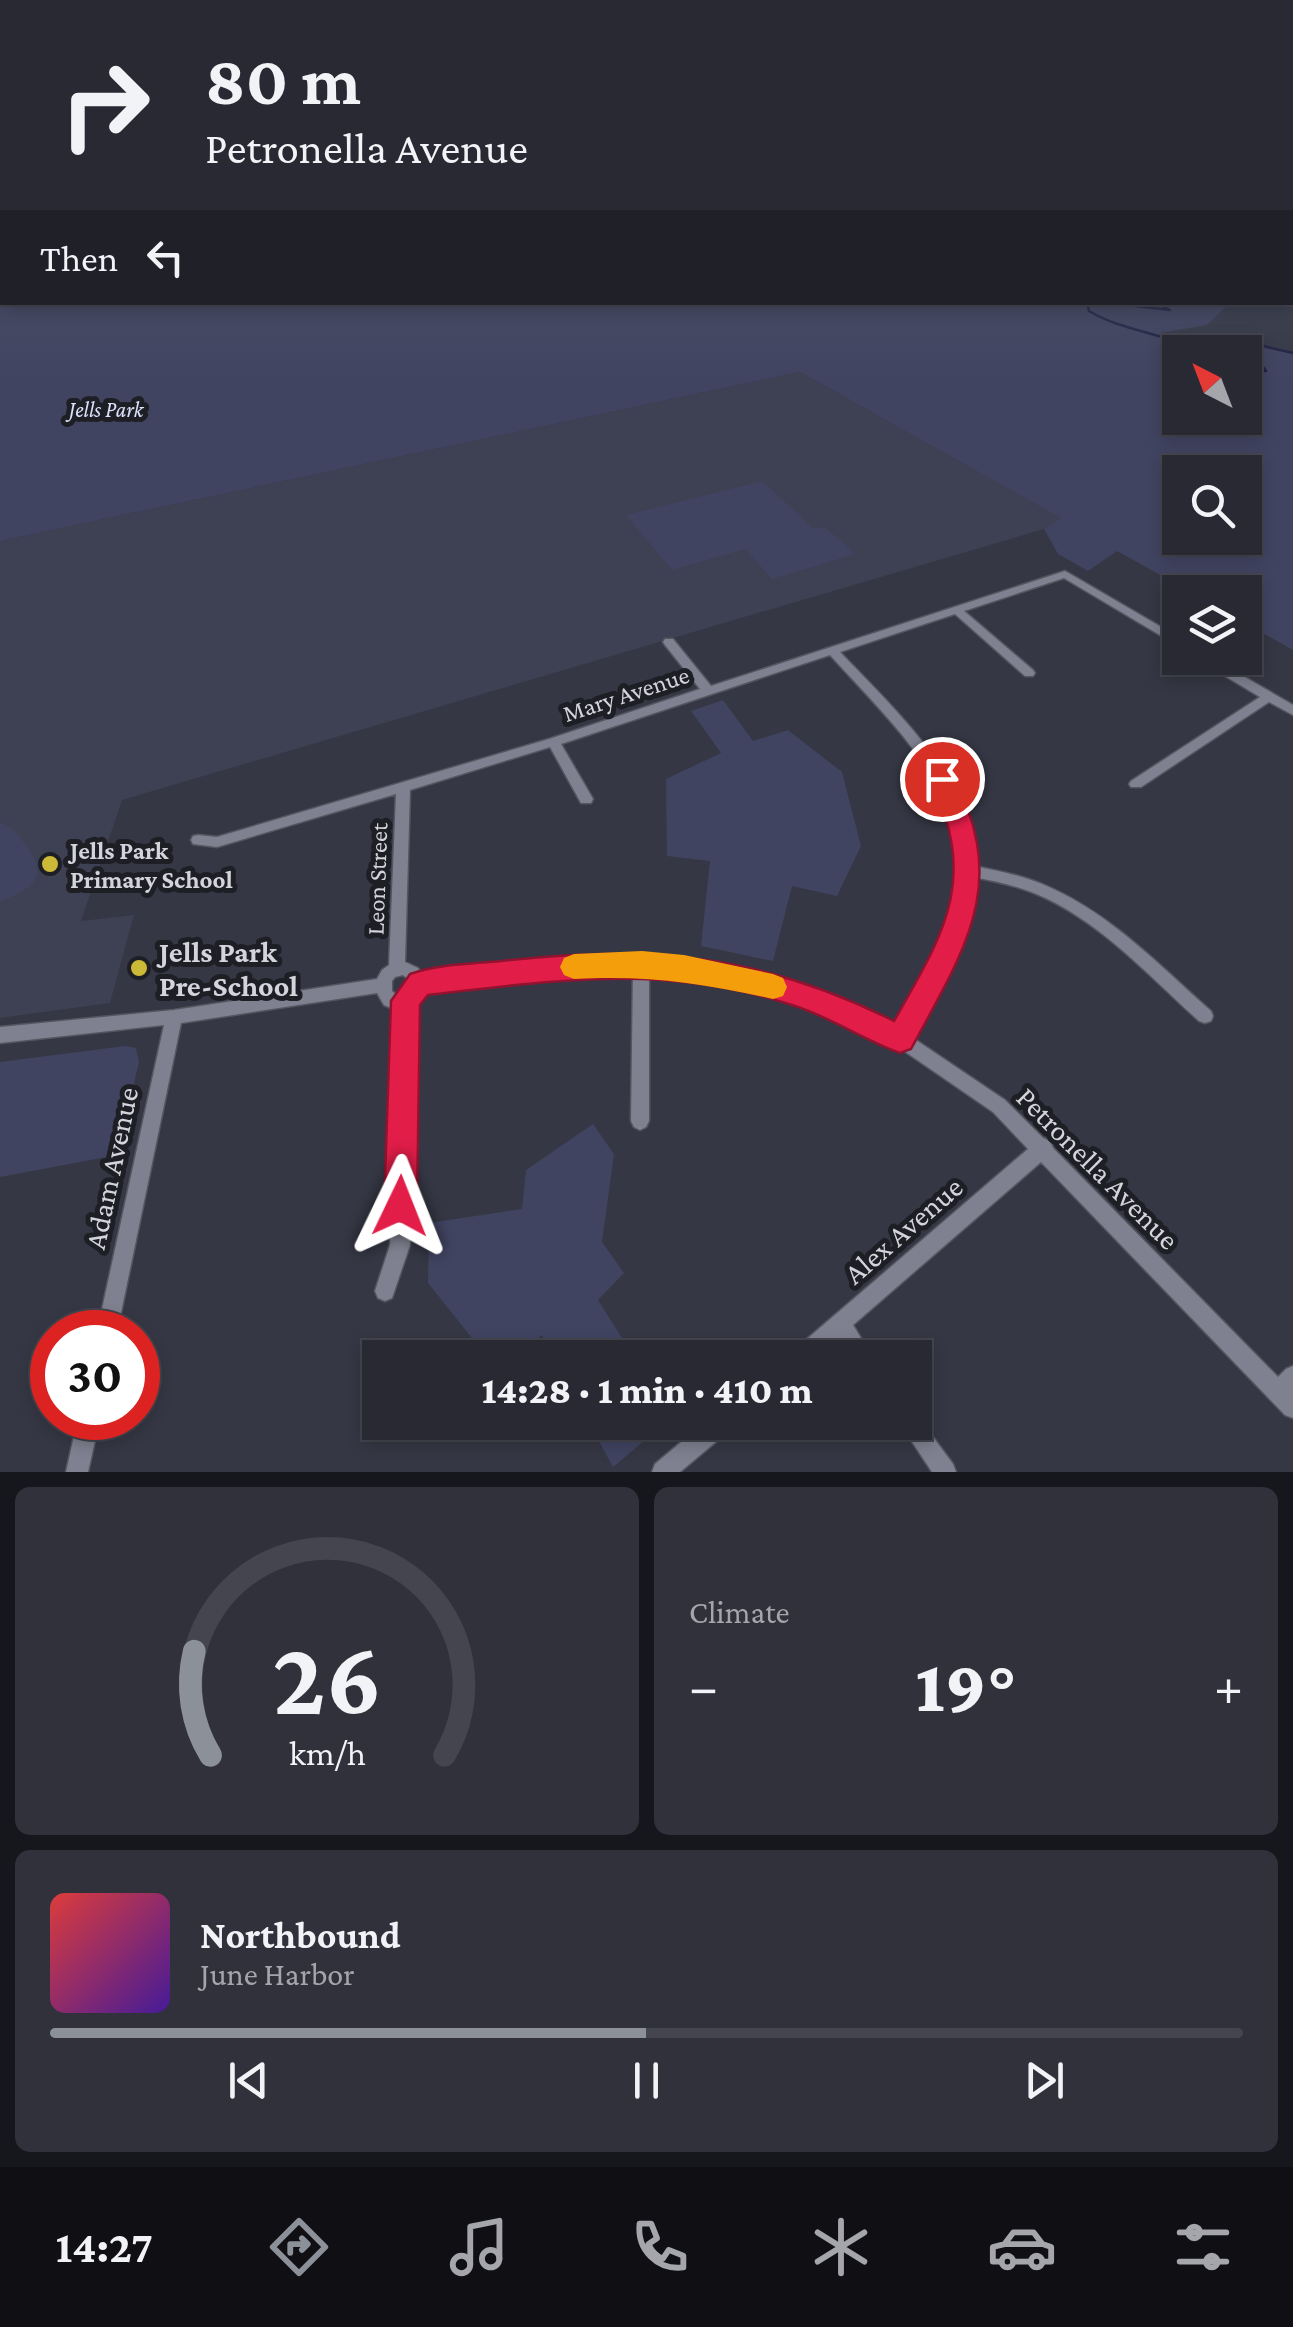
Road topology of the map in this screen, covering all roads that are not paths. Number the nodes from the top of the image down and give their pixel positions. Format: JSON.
{"nodes":[{"id":1,"x":959,"y":612,"type":"junction"},
{"id":2,"x":1162,"y":632,"type":"edge"},
{"id":3,"x":670,"y":642,"type":"dead end"},
{"id":4,"x":834,"y":653,"type":"junction"},
{"id":5,"x":1029,"y":674,"type":"dead end"},
{"id":6,"x":1232,"y":675,"type":"edge"},
{"id":7,"x":708,"y":691,"type":"junction"},
{"id":8,"x":1269,"y":697,"type":"junction"},
{"id":9,"x":1293,"y":712,"type":"edge"},
{"id":10,"x":552,"y":742,"type":"junction"},
{"id":11,"x":1136,"y":784,"type":"dead end"},
{"id":12,"x":402,"y":789,"type":"junction"},
{"id":13,"x":586,"y":799,"type":"dead end"},
{"id":14,"x":198,"y":840,"type":"dead end"},
{"id":15,"x":970,"y":872,"type":"junction"},
{"id":16,"x":642,"y":963,"type":"junction"},
{"id":17,"x":396,"y":971,"type":"junction"},
{"id":18,"x":420,"y":983,"type":"junction"},
{"id":19,"x":383,"y":985,"type":"junction"},
{"id":20,"x":406,"y":1001,"type":"junction"},
{"id":21,"x":1205,"y":1016,"type":"dead end"},
{"id":22,"x":174,"y":1017,"type":"junction"},
{"id":23,"x":0,"y":1036,"type":"edge"},
{"id":24,"x":900,"y":1040,"type":"junction"},
{"id":25,"x":640,"y":1120,"type":"dead end"},
{"id":26,"x":1044,"y":1147,"type":"junction"},
{"id":27,"x":385,"y":1291,"type":"dead end"},
{"id":28,"x":112,"y":1310,"type":"edge"},
{"id":29,"x":840,"y":1324,"type":"junction"},
{"id":30,"x":821,"y":1340,"type":"edge"},
{"id":31,"x":851,"y":1340,"type":"edge"},
{"id":32,"x":1288,"y":1392,"type":"edge"},
{"id":33,"x":84,"y":1440,"type":"edge"},
{"id":34,"x":700,"y":1440,"type":"edge"},
{"id":35,"x":922,"y":1440,"type":"edge"},
{"id":36,"x":77,"y":1472,"type":"edge"},
{"id":37,"x":662,"y":1472,"type":"edge"},
{"id":38,"x":944,"y":1472,"type":"edge"}],
"edges":[{"from":1,"to":2,"type":"street","name":"Mary Avenue"},
{"from":1,"to":4,"type":"street","name":"Mary Avenue"},
{"from":1,"to":5,"type":"street"},
{"from":3,"to":7,"type":"street"},
{"from":4,"to":7,"type":"street","name":"Mary Avenue"},
{"from":4,"to":15,"type":"street"},
{"from":6,"to":8,"type":"street"},
{"from":7,"to":10,"type":"street","name":"Mary Avenue"},
{"from":8,"to":9,"type":"street"},
{"from":8,"to":11,"type":"street"},
{"from":10,"to":12,"type":"street","name":"Mary Avenue"},
{"from":10,"to":13,"type":"street"},
{"from":12,"to":14,"type":"street","name":"Mary Avenue"},
{"from":12,"to":17,"type":"street","name":"Leon Street"},
{"from":15,"to":21,"type":"street"},
{"from":15,"to":24,"type":"street"},
{"from":16,"to":18,"type":"street","name":"Petronella Avenue"},
{"from":16,"to":24,"type":"street","name":"Petronella Avenue"},
{"from":16,"to":25,"type":"street"},
{"from":17,"to":18,"type":"street"},
{"from":17,"to":19,"type":"street"},
{"from":18,"to":20,"type":"street"},
{"from":19,"to":20,"type":"street"},
{"from":19,"to":22,"type":"street"},
{"from":20,"to":27,"type":"street"},
{"from":22,"to":23,"type":"street"},
{"from":22,"to":28,"type":"street","name":"Adam Avenue"},
{"from":24,"to":26,"type":"street","name":"Petronella Avenue"},
{"from":26,"to":29,"type":"street","name":"Alex Avenue"},
{"from":26,"to":32,"type":"street","name":"Petronella Avenue"},
{"from":29,"to":30,"type":"street","name":"Alex Avenue"},
{"from":29,"to":31,"type":"street"},
{"from":33,"to":36,"type":"street"},
{"from":34,"to":37,"type":"street"},
{"from":35,"to":38,"type":"street"}]}
